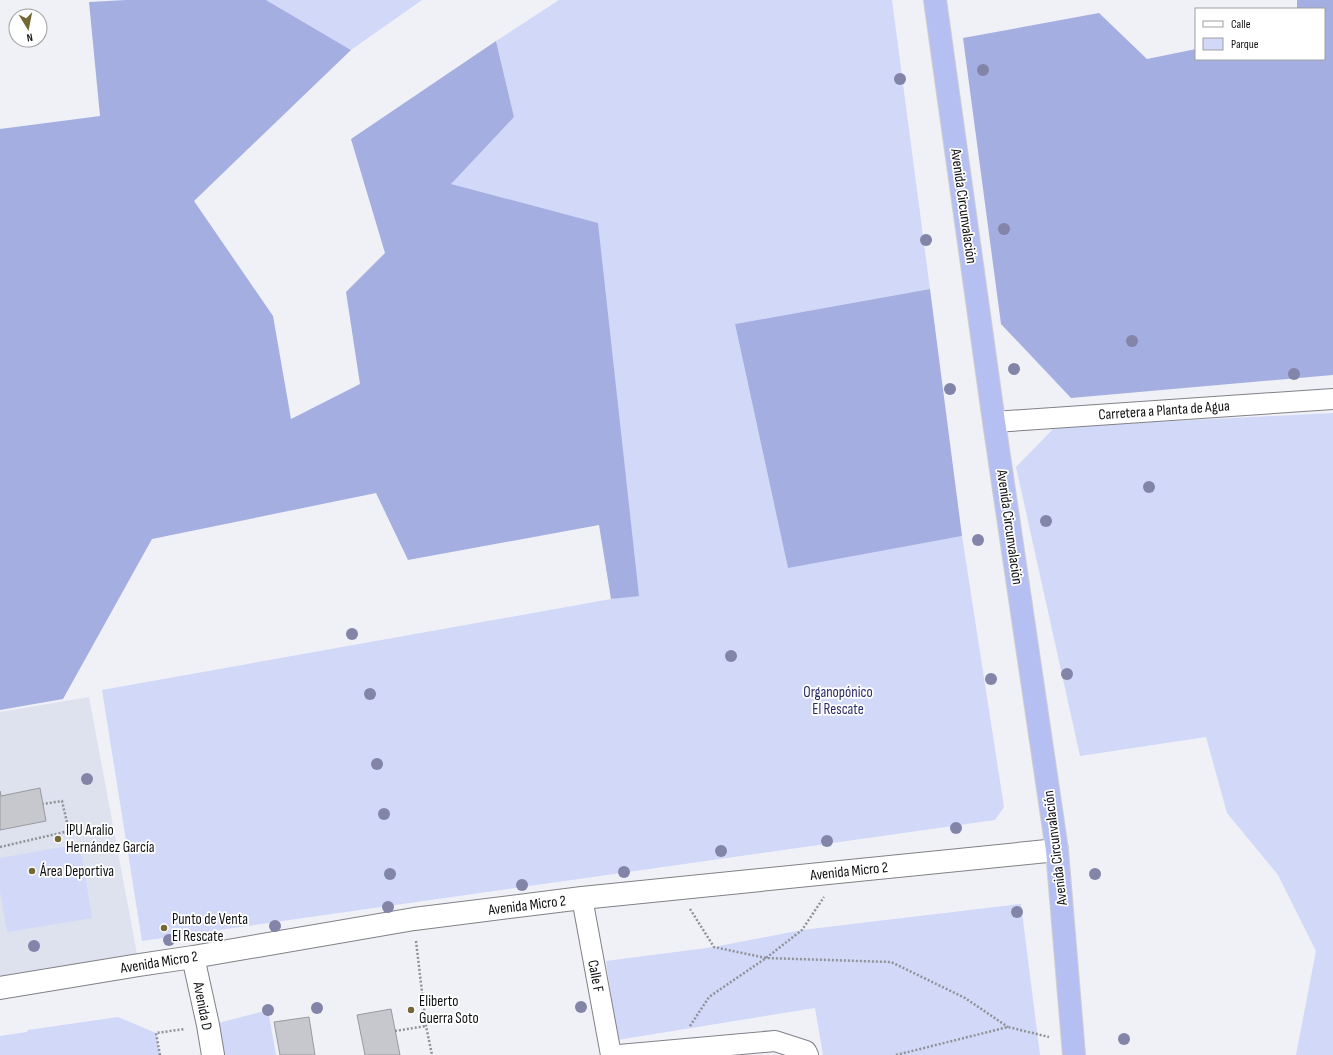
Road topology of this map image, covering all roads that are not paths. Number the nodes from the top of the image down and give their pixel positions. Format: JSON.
{"nodes":[{"id":1,"x":935,"y":0,"type":"edge"},
{"id":2,"x":1333,"y":398,"type":"edge"},
{"id":3,"x":994,"y":422,"type":"junction"},
{"id":4,"x":1057,"y":850,"type":"junction"},
{"id":5,"x":582,"y":898,"type":"junction"},
{"id":6,"x":193,"y":957,"type":"junction"},
{"id":7,"x":0,"y":988,"type":"edge"},
{"id":8,"x":1073,"y":1049,"type":"edge"},
{"id":9,"x":213,"y":1055,"type":"edge"},
{"id":10,"x":611,"y":1055,"type":"edge"},
{"id":11,"x":619,"y":1055,"type":"edge"},
{"id":12,"x":808,"y":1055,"type":"edge"}],
"edges":[{"from":1,"to":3,"type":"highway","name":"Avenida Circunvalación"},
{"from":2,"to":3,"type":"street","name":"Carretera a Planta de Agua"},
{"from":3,"to":4,"type":"highway","name":"Avenida Circunvalación"},
{"from":4,"to":5,"type":"street","name":"Avenida Micro 2"},
{"from":4,"to":8,"type":"highway","name":"Avenida Circunvalación"},
{"from":5,"to":6,"type":"street","name":"Avenida Micro 2"},
{"from":5,"to":10,"type":"street","name":"Calle F"},
{"from":6,"to":7,"type":"street","name":"Avenida Micro 2"},
{"from":6,"to":9,"type":"street","name":"Avenida D"},
{"from":11,"to":12,"type":"street"}]}
